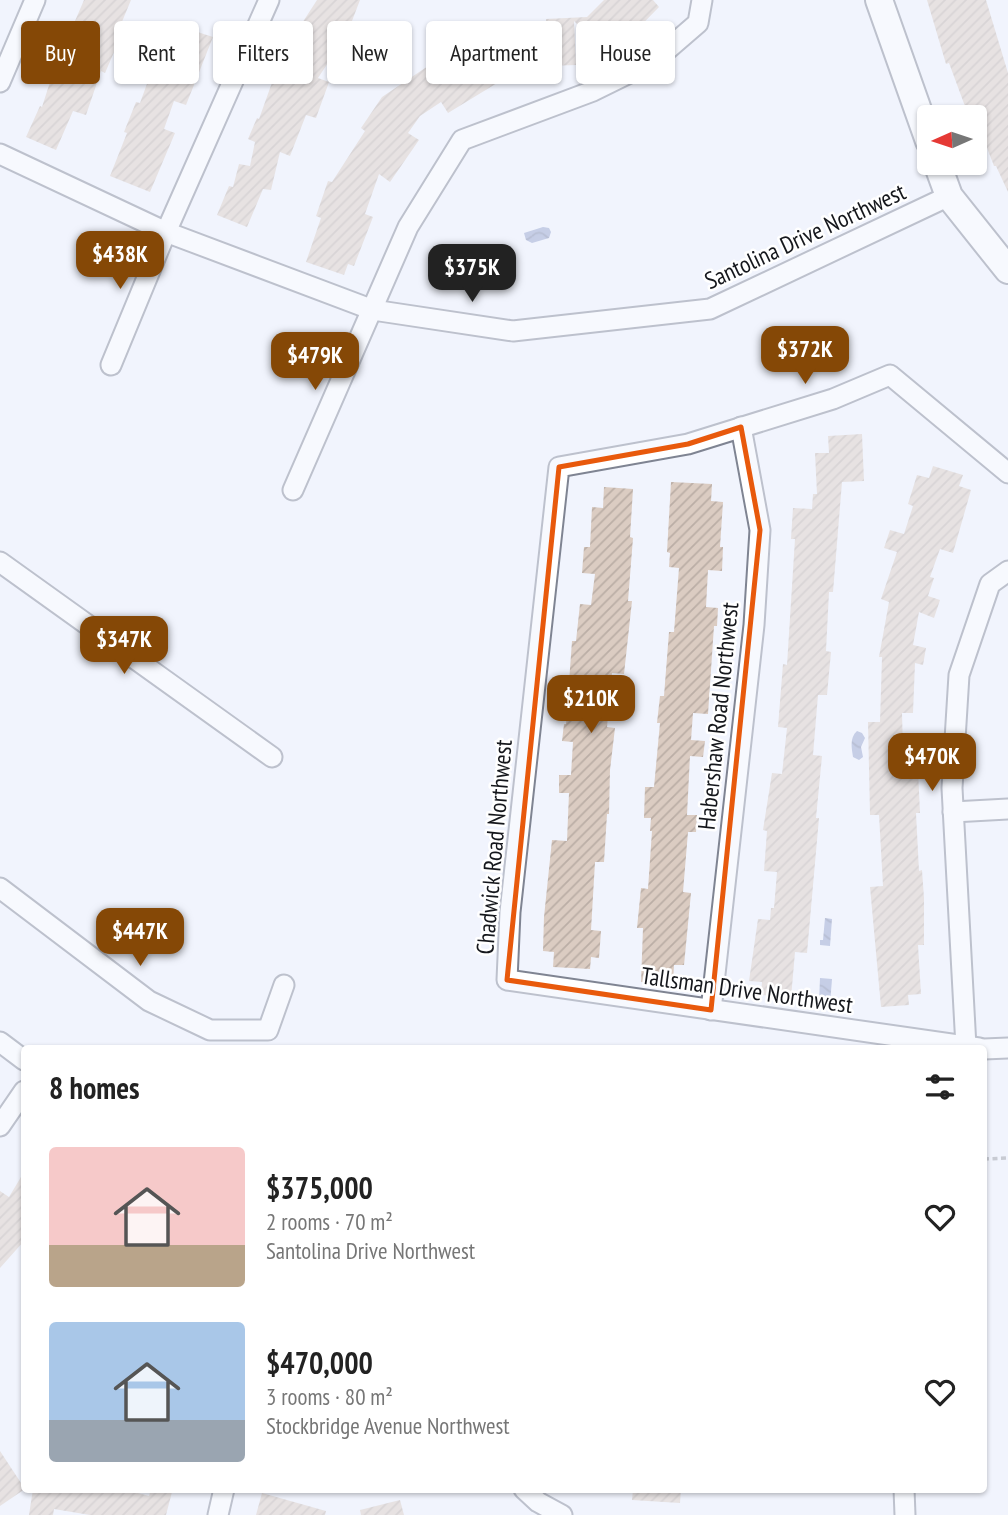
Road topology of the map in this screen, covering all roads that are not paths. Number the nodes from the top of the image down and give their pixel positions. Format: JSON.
{"nodes":[{"id":1,"x":35,"y":0,"type":"edge"},
{"id":2,"x":269,"y":0,"type":"edge"},
{"id":3,"x":702,"y":0,"type":"edge"},
{"id":4,"x":879,"y":0,"type":"edge"},
{"id":5,"x":0,"y":82,"type":"edge"},
{"id":6,"x":917,"y":107,"type":"edge"},
{"id":7,"x":0,"y":154,"type":"edge"},
{"id":8,"x":941,"y":175,"type":"edge"},
{"id":9,"x":949,"y":196,"type":"junction"},
{"id":10,"x":166,"y":232,"type":"junction"},
{"id":11,"x":1008,"y":270,"type":"edge"},
{"id":12,"x":373,"y":310,"type":"junction"},
{"id":13,"x":111,"y":365,"type":"dead end"},
{"id":14,"x":741,"y":428,"type":"junction"},
{"id":15,"x":1008,"y":472,"type":"edge"},
{"id":16,"x":293,"y":490,"type":"dead end"},
{"id":17,"x":0,"y":562,"type":"edge"},
{"id":18,"x":1008,"y":571,"type":"edge"},
{"id":19,"x":272,"y":757,"type":"dead end"},
{"id":20,"x":1008,"y":809,"type":"edge"},
{"id":21,"x":953,"y":812,"type":"junction"},
{"id":22,"x":0,"y":888,"type":"edge"},
{"id":23,"x":507,"y":980,"type":"joint"},
{"id":24,"x":284,"y":985,"type":"dead end"},
{"id":25,"x":711,"y":1010,"type":"junction"},
{"id":26,"x":0,"y":1042,"type":"edge"},
{"id":27,"x":955,"y":1045,"type":"edge"},
{"id":28,"x":976,"y":1045,"type":"edge"},
{"id":29,"x":987,"y":1048,"type":"edge"},
{"id":30,"x":1008,"y":1048,"type":"edge"},
{"id":31,"x":21,"y":1058,"type":"edge"},
{"id":32,"x":21,"y":1095,"type":"edge"},
{"id":33,"x":0,"y":1126,"type":"edge"},
{"id":34,"x":224,"y":1493,"type":"edge"},
{"id":35,"x":528,"y":1493,"type":"edge"},
{"id":36,"x":904,"y":1493,"type":"edge"},
{"id":37,"x":218,"y":1515,"type":"edge"},
{"id":38,"x":562,"y":1515,"type":"edge"},
{"id":39,"x":905,"y":1515,"type":"edge"}],
"edges":[{"from":1,"to":5,"type":"street"},
{"from":2,"to":10,"type":"street"},
{"from":3,"to":12,"type":"street"},
{"from":4,"to":6,"type":"street"},
{"from":7,"to":10,"type":"street","name":"Santolina Drive Northwest"},
{"from":8,"to":9,"type":"street"},
{"from":9,"to":11,"type":"street"},
{"from":9,"to":12,"type":"street","name":"Santolina Drive Northwest"},
{"from":10,"to":12,"type":"street","name":"Santolina Drive Northwest"},
{"from":10,"to":13,"type":"street"},
{"from":12,"to":16,"type":"street"},
{"from":14,"to":15,"type":"street"},
{"from":14,"to":23,"type":"street","name":"Chadwick Road Northwest"},
{"from":14,"to":25,"type":"street","name":"Habershaw Road Northwest"},
{"from":17,"to":19,"type":"street"},
{"from":18,"to":21,"type":"street"},
{"from":20,"to":21,"type":"street"},
{"from":21,"to":28,"type":"street"},
{"from":22,"to":24,"type":"street"},
{"from":23,"to":25,"type":"street","name":"Tallsman Drive Northwest"},
{"from":25,"to":27,"type":"street","name":"Tallsman Drive Northwest"},
{"from":26,"to":31,"type":"street"},
{"from":29,"to":30,"type":"street","name":"Tallsman Drive Northwest"},
{"from":32,"to":33,"type":"street"},
{"from":34,"to":37,"type":"street"},
{"from":35,"to":38,"type":"street"},
{"from":36,"to":39,"type":"street"}]}
